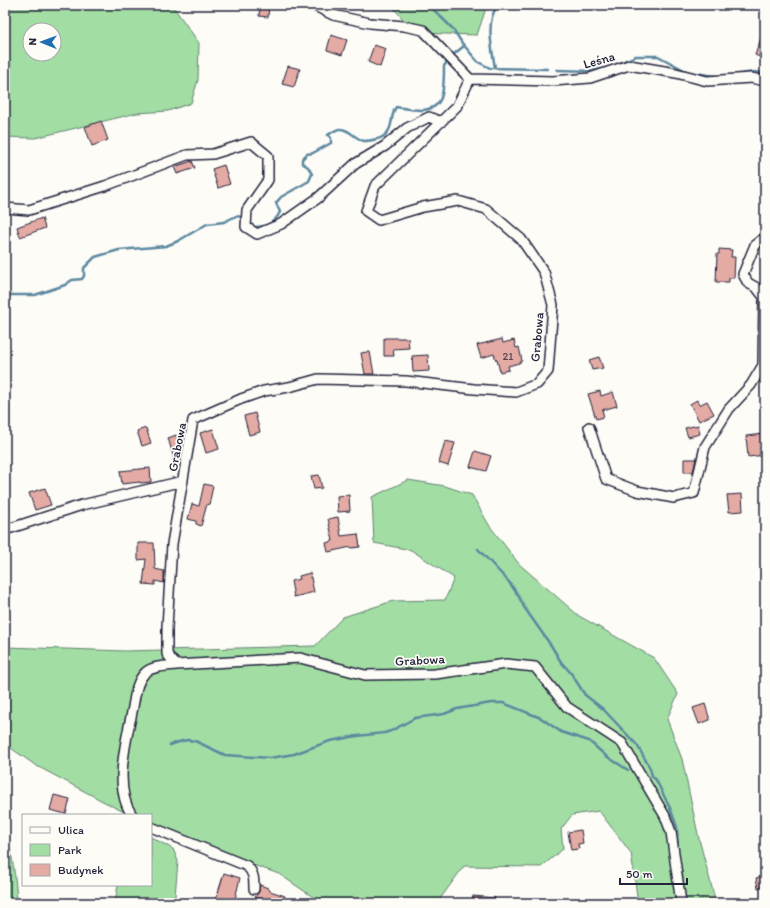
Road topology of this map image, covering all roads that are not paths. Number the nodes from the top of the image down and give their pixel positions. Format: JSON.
{"nodes":[{"id":1,"x":313,"y":5,"type":"edge"},
{"id":2,"x":765,"y":81,"type":"edge"},
{"id":3,"x":468,"y":83,"type":"junction"},
{"id":4,"x":441,"y":122,"type":"junction"},
{"id":5,"x":5,"y":208,"type":"edge"},
{"id":6,"x":765,"y":237,"type":"edge"},
{"id":7,"x":589,"y":427,"type":"dead end"},
{"id":8,"x":183,"y":481,"type":"junction"},
{"id":9,"x":5,"y":530,"type":"edge"},
{"id":10,"x":176,"y":665,"type":"junction"},
{"id":11,"x":132,"y":814,"type":"edge"},
{"id":12,"x":152,"y":827,"type":"edge"},
{"id":13,"x":254,"y":889,"type":"dead end"},
{"id":14,"x":681,"y":903,"type":"edge"}],
"edges":[{"from":1,"to":3,"type":"street"},
{"from":2,"to":3,"type":"street","name":"Leśna"},
{"from":3,"to":4,"type":"street","name":"Grabowa"},
{"from":4,"to":5,"type":"street"},
{"from":4,"to":8,"type":"street","name":"Grabowa"},
{"from":6,"to":7,"type":"street"},
{"from":8,"to":9,"type":"street"},
{"from":8,"to":10,"type":"street","name":"Grabowa"},
{"from":10,"to":11,"type":"street"},
{"from":10,"to":14,"type":"street","name":"Grabowa"},
{"from":12,"to":13,"type":"street"}]}
